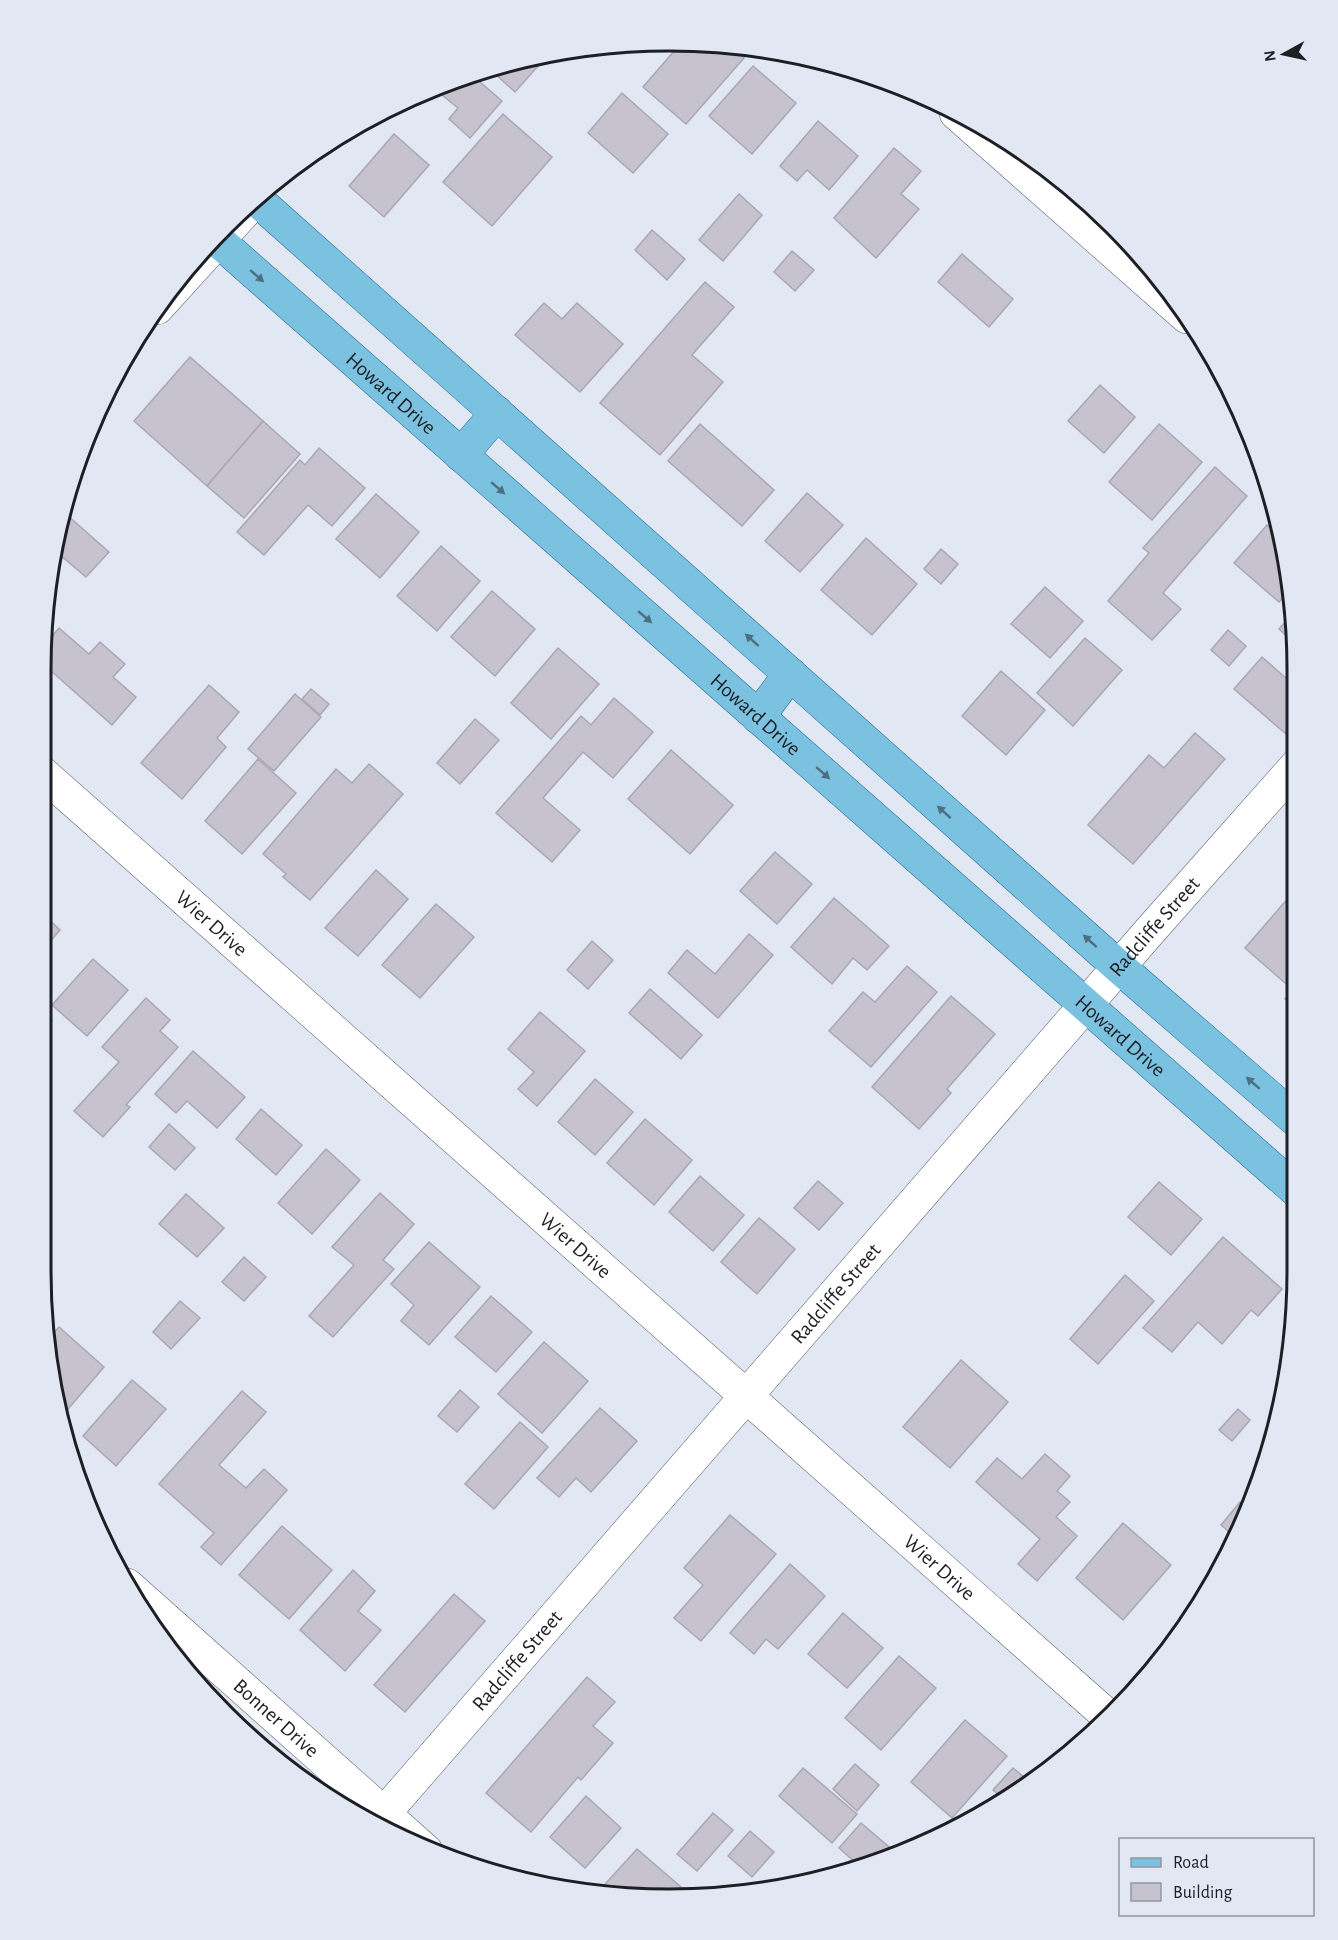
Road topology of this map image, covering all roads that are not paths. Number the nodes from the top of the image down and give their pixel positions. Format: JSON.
{"nodes":[{"id":1,"x":984,"y":138,"type":"edge"},
{"id":2,"x":262,"y":204,"type":"edge"},
{"id":3,"x":221,"y":244,"type":"edge"},
{"id":4,"x":1157,"y":290,"type":"edge"},
{"id":5,"x":497,"y":413,"type":"junction"},
{"id":6,"x":461,"y":455,"type":"junction"},
{"id":7,"x":790,"y":674,"type":"junction"},
{"id":8,"x":758,"y":717,"type":"junction"},
{"id":9,"x":1287,"y":777,"type":"edge"},
{"id":10,"x":51,"y":782,"type":"edge"},
{"id":11,"x":1119,"y":967,"type":"junction"},
{"id":12,"x":1087,"y":1005,"type":"junction"},
{"id":13,"x":1287,"y":1112,"type":"edge"},
{"id":14,"x":1287,"y":1181,"type":"edge"},
{"id":15,"x":746,"y":1398,"type":"junction"},
{"id":16,"x":149,"y":1605,"type":"edge"},
{"id":17,"x":1102,"y":1711,"type":"edge"},
{"id":18,"x":372,"y":1812,"type":"edge"},
{"id":19,"x":381,"y":1817,"type":"edge"}],
"edges":[{"from":1,"to":4,"type":"street"},
{"from":2,"to":5,"type":"main road"},
{"from":3,"to":6,"type":"main road","name":"Howard Drive","one_way":true},
{"from":5,"to":6,"type":"main road"},
{"from":7,"to":5,"type":"main road","one_way":true},
{"from":6,"to":8,"type":"main road","name":"Howard Drive","one_way":true},
{"from":7,"to":8,"type":"main road"},
{"from":11,"to":7,"type":"main road","one_way":true},
{"from":8,"to":12,"type":"main road","name":"Howard Drive","one_way":true},
{"from":9,"to":11,"type":"street","name":"Radcliffe Street"},
{"from":10,"to":15,"type":"street","name":"Wier Drive"},
{"from":11,"to":12,"type":"street","name":"Radcliffe Street"},
{"from":13,"to":11,"type":"main road","one_way":true},
{"from":12,"to":14,"type":"main road","name":"Howard Drive"},
{"from":12,"to":15,"type":"street","name":"Radcliffe Street"},
{"from":15,"to":17,"type":"street","name":"Wier Drive"},
{"from":15,"to":19,"type":"street","name":"Radcliffe Street"},
{"from":16,"to":18,"type":"street","name":"Bonner Drive"}]}
